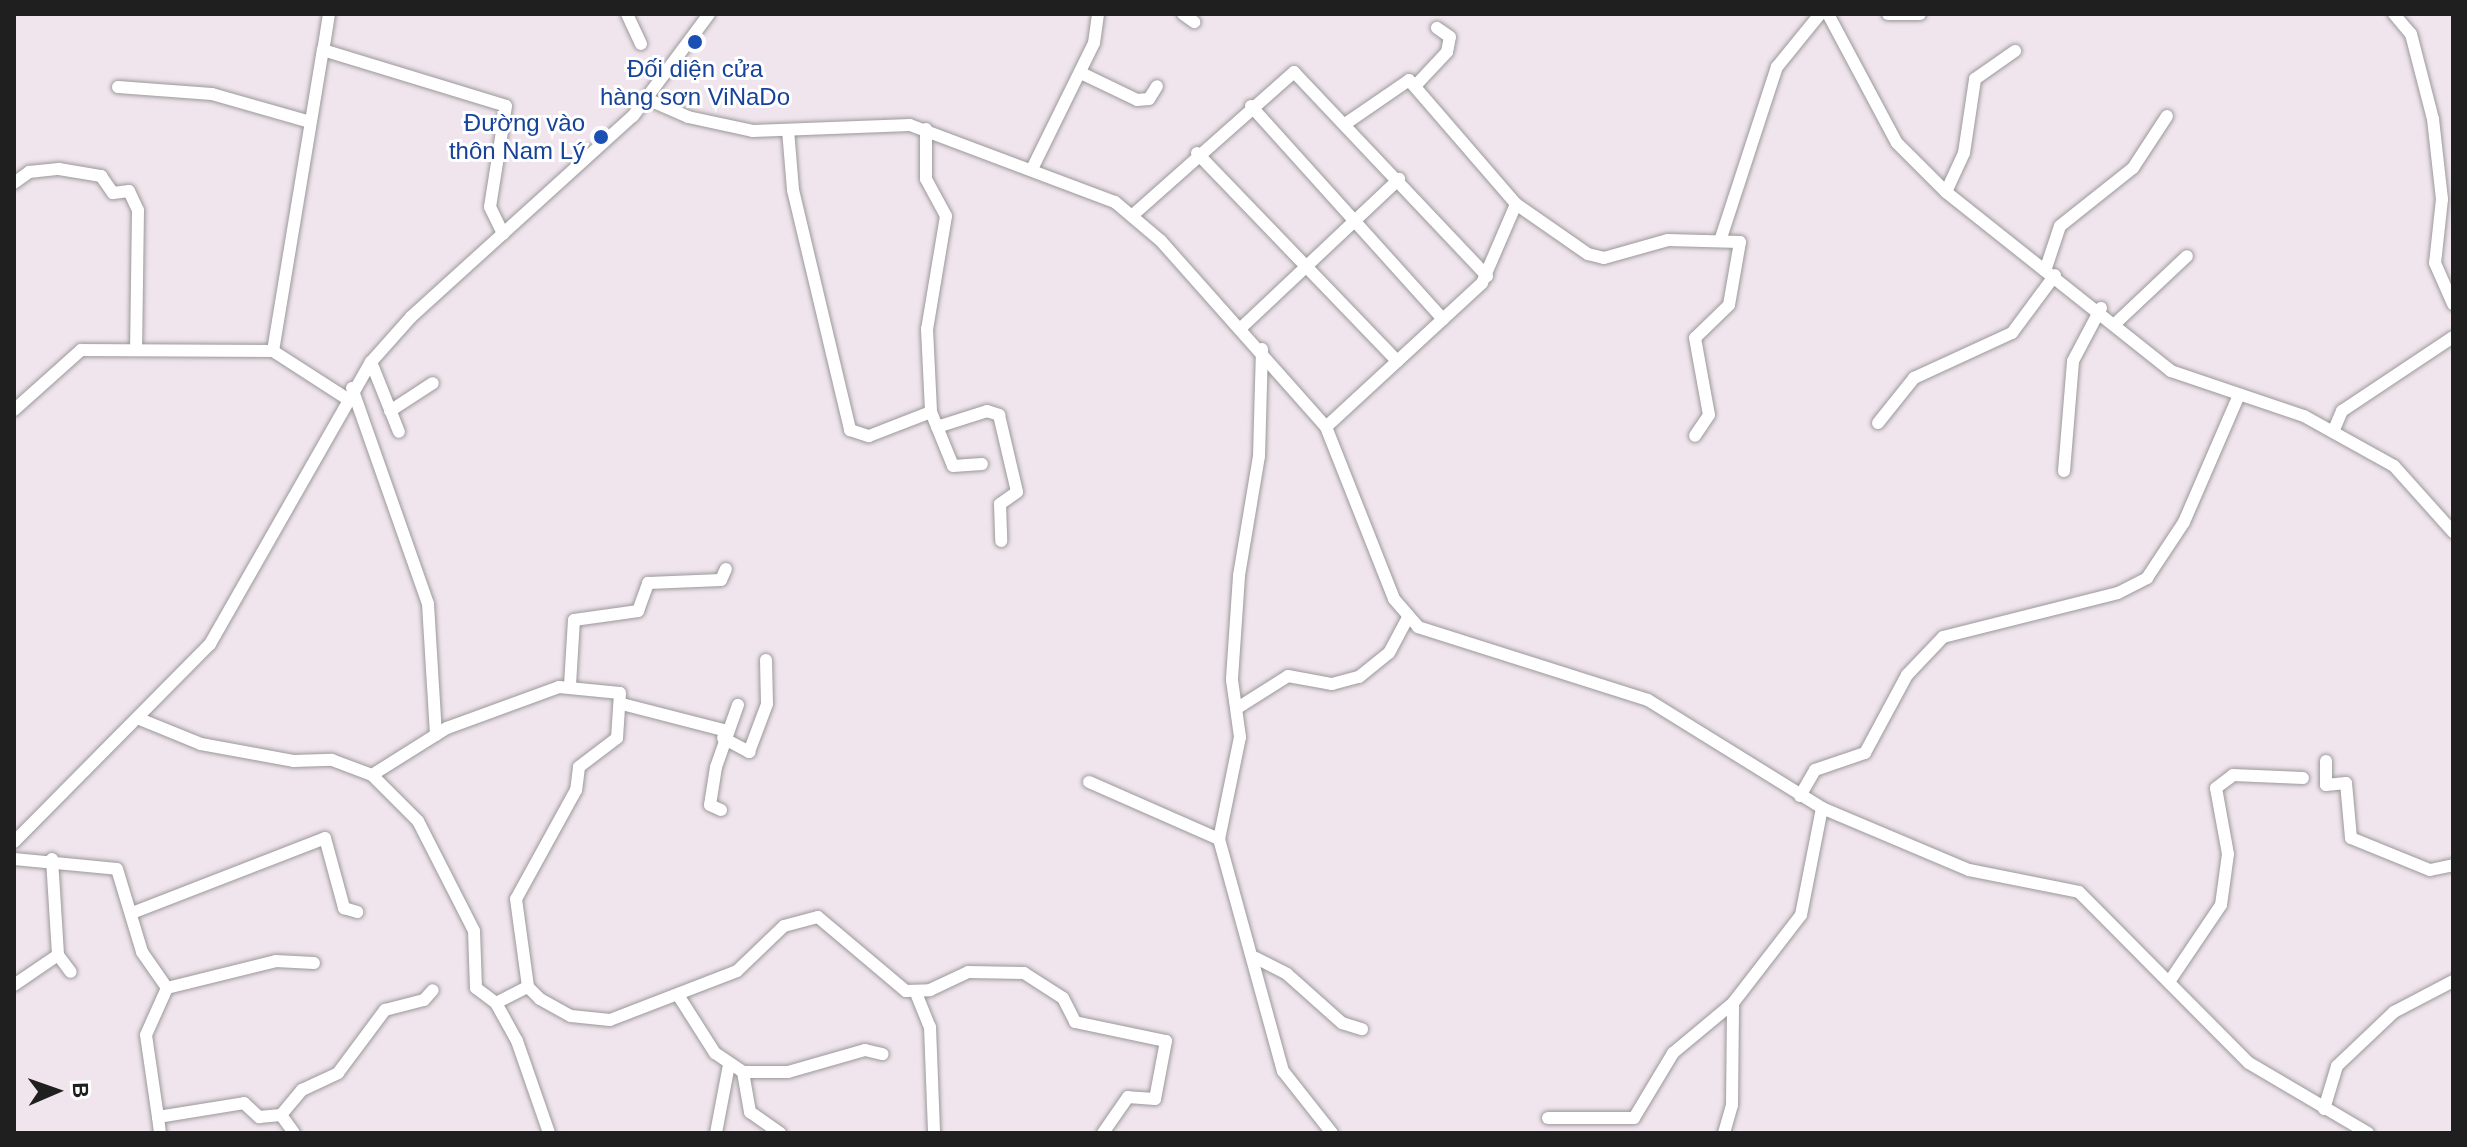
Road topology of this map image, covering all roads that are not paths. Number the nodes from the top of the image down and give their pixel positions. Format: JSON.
{"nodes":[{"id":1,"x":329,"y":14,"type":"edge"},
{"id":2,"x":627,"y":14,"type":"edge"},
{"id":3,"x":709,"y":14,"type":"edge"},
{"id":4,"x":1098,"y":14,"type":"edge"},
{"id":5,"x":1183,"y":14,"type":"edge"},
{"id":6,"x":1820,"y":14,"type":"edge"},
{"id":7,"x":1828,"y":14,"type":"edge"},
{"id":8,"x":1888,"y":14,"type":"edge"},
{"id":9,"x":1920,"y":14,"type":"edge"},
{"id":10,"x":2394,"y":14,"type":"edge"},
{"id":11,"x":1194,"y":22,"type":"dead end"},
{"id":12,"x":1437,"y":28,"type":"dead end"},
{"id":13,"x":641,"y":44,"type":"dead end"},
{"id":14,"x":323,"y":50,"type":"junction"},
{"id":15,"x":2015,"y":51,"type":"dead end"},
{"id":16,"x":1081,"y":73,"type":"junction"},
{"id":17,"x":1417,"y":84,"type":"junction"},
{"id":18,"x":1157,"y":86,"type":"dead end"},
{"id":19,"x":118,"y":87,"type":"dead end"},
{"id":20,"x":647,"y":99,"type":"junction"},
{"id":21,"x":1251,"y":106,"type":"junction"},
{"id":22,"x":2167,"y":116,"type":"dead end"},
{"id":23,"x":307,"y":121,"type":"junction"},
{"id":24,"x":1348,"y":122,"type":"junction"},
{"id":25,"x":926,"y":129,"type":"junction"},
{"id":26,"x":788,"y":130,"type":"junction"},
{"id":27,"x":1197,"y":153,"type":"junction"},
{"id":28,"x":1032,"y":169,"type":"junction"},
{"id":29,"x":1399,"y":179,"type":"junction"},
{"id":30,"x":14,"y":183,"type":"edge"},
{"id":31,"x":1946,"y":192,"type":"junction"},
{"id":32,"x":2448,"y":197,"type":"edge"},
{"id":33,"x":1516,"y":204,"type":"junction"},
{"id":34,"x":1134,"y":214,"type":"junction"},
{"id":35,"x":1355,"y":221,"type":"junction"},
{"id":36,"x":503,"y":234,"type":"junction"},
{"id":37,"x":1721,"y":238,"type":"junction"},
{"id":38,"x":2187,"y":256,"type":"dead end"},
{"id":39,"x":1305,"y":268,"type":"junction"},
{"id":40,"x":2051,"y":272,"type":"junction"},
{"id":41,"x":1487,"y":276,"type":"junction"},
{"id":42,"x":2453,"y":304,"type":"edge"},
{"id":43,"x":2101,"y":308,"type":"junction"},
{"id":44,"x":1443,"y":319,"type":"junction"},
{"id":45,"x":2117,"y":322,"type":"junction"},
{"id":46,"x":1242,"y":327,"type":"junction"},
{"id":47,"x":2453,"y":337,"type":"edge"},
{"id":48,"x":136,"y":349,"type":"junction"},
{"id":49,"x":1262,"y":349,"type":"junction"},
{"id":50,"x":273,"y":351,"type":"junction"},
{"id":51,"x":1397,"y":361,"type":"junction"},
{"id":52,"x":371,"y":362,"type":"junction"},
{"id":53,"x":433,"y":383,"type":"dead end"},
{"id":54,"x":349,"y":393,"type":"junction"},
{"id":55,"x":2239,"y":395,"type":"junction"},
{"id":56,"x":14,"y":410,"type":"edge"},
{"id":57,"x":390,"y":411,"type":"junction"},
{"id":58,"x":931,"y":412,"type":"junction"},
{"id":59,"x":1878,"y":423,"type":"dead end"},
{"id":60,"x":937,"y":427,"type":"junction"},
{"id":61,"x":1326,"y":427,"type":"junction"},
{"id":62,"x":399,"y":432,"type":"dead end"},
{"id":63,"x":2333,"y":432,"type":"junction"},
{"id":64,"x":1695,"y":436,"type":"dead end"},
{"id":65,"x":982,"y":464,"type":"dead end"},
{"id":66,"x":2064,"y":471,"type":"dead end"},
{"id":67,"x":2448,"y":517,"type":"edge"},
{"id":68,"x":2453,"y":532,"type":"edge"},
{"id":69,"x":1001,"y":541,"type":"dead end"},
{"id":70,"x":726,"y":569,"type":"dead end"},
{"id":71,"x":1407,"y":619,"type":"junction"},
{"id":72,"x":766,"y":660,"type":"dead end"},
{"id":73,"x":570,"y":685,"type":"junction"},
{"id":74,"x":622,"y":704,"type":"junction"},
{"id":75,"x":738,"y":705,"type":"dead end"},
{"id":76,"x":1239,"y":707,"type":"junction"},
{"id":77,"x":142,"y":720,"type":"junction"},
{"id":78,"x":436,"y":735,"type":"junction"},
{"id":79,"x":725,"y":735,"type":"junction"},
{"id":80,"x":2326,"y":761,"type":"dead end"},
{"id":81,"x":372,"y":775,"type":"junction"},
{"id":82,"x":2303,"y":778,"type":"dead end"},
{"id":83,"x":1089,"y":782,"type":"dead end"},
{"id":84,"x":1800,"y":796,"type":"junction"},
{"id":85,"x":1822,"y":808,"type":"junction"},
{"id":86,"x":721,"y":810,"type":"dead end"},
{"id":87,"x":1219,"y":839,"type":"junction"},
{"id":88,"x":14,"y":842,"type":"edge"},
{"id":89,"x":14,"y":859,"type":"edge"},
{"id":90,"x":52,"y":859,"type":"junction"},
{"id":91,"x":2453,"y":865,"type":"edge"},
{"id":92,"x":357,"y":912,"type":"dead end"},
{"id":93,"x":132,"y":913,"type":"junction"},
{"id":94,"x":58,"y":955,"type":"junction"},
{"id":95,"x":1256,"y":958,"type":"junction"},
{"id":96,"x":314,"y":963,"type":"dead end"},
{"id":97,"x":71,"y":972,"type":"dead end"},
{"id":98,"x":2453,"y":981,"type":"edge"},
{"id":99,"x":2169,"y":982,"type":"junction"},
{"id":100,"x":14,"y":985,"type":"edge"},
{"id":101,"x":528,"y":987,"type":"junction"},
{"id":102,"x":167,"y":988,"type":"junction"},
{"id":103,"x":433,"y":990,"type":"dead end"},
{"id":104,"x":916,"y":993,"type":"junction"},
{"id":105,"x":678,"y":995,"type":"junction"},
{"id":106,"x":496,"y":1003,"type":"junction"},
{"id":107,"x":1733,"y":1003,"type":"junction"},
{"id":108,"x":1362,"y":1029,"type":"dead end"},
{"id":109,"x":883,"y":1054,"type":"dead end"},
{"id":110,"x":729,"y":1065,"type":"junction"},
{"id":111,"x":743,"y":1072,"type":"junction"},
{"id":112,"x":2324,"y":1109,"type":"junction"},
{"id":113,"x":281,"y":1115,"type":"junction"},
{"id":114,"x":158,"y":1117,"type":"junction"},
{"id":115,"x":1548,"y":1118,"type":"dead end"},
{"id":116,"x":547,"y":1131,"type":"edge"},
{"id":117,"x":160,"y":1133,"type":"edge"},
{"id":118,"x":294,"y":1133,"type":"edge"},
{"id":119,"x":716,"y":1133,"type":"edge"},
{"id":120,"x":780,"y":1133,"type":"edge"},
{"id":121,"x":934,"y":1133,"type":"edge"},
{"id":122,"x":1103,"y":1133,"type":"edge"},
{"id":123,"x":1332,"y":1133,"type":"edge"},
{"id":124,"x":1724,"y":1133,"type":"edge"},
{"id":125,"x":2368,"y":1133,"type":"edge"}],
"edges":[{"from":1,"to":14,"type":"street"},
{"from":2,"to":13,"type":"street"},
{"from":3,"to":20,"type":"street"},
{"from":4,"to":16,"type":"street"},
{"from":5,"to":11,"type":"street"},
{"from":6,"to":37,"type":"street"},
{"from":7,"to":31,"type":"street"},
{"from":8,"to":9,"type":"street"},
{"from":10,"to":32,"type":"street"},
{"from":12,"to":17,"type":"street"},
{"from":14,"to":23,"type":"street"},
{"from":14,"to":36,"type":"street"},
{"from":15,"to":31,"type":"street"},
{"from":16,"to":18,"type":"street"},
{"from":16,"to":28,"type":"street"},
{"from":17,"to":24,"type":"street"},
{"from":17,"to":33,"type":"street"},
{"from":19,"to":23,"type":"street"},
{"from":20,"to":26,"type":"street"},
{"from":20,"to":36,"type":"street"},
{"from":21,"to":24,"type":"street"},
{"from":21,"to":27,"type":"street"},
{"from":21,"to":35,"type":"street"},
{"from":22,"to":40,"type":"street"},
{"from":23,"to":50,"type":"street"},
{"from":24,"to":29,"type":"street"},
{"from":25,"to":26,"type":"street"},
{"from":25,"to":28,"type":"street"},
{"from":25,"to":58,"type":"street"},
{"from":26,"to":58,"type":"street"},
{"from":27,"to":34,"type":"street"},
{"from":27,"to":39,"type":"street"},
{"from":28,"to":34,"type":"street"},
{"from":29,"to":35,"type":"street"},
{"from":29,"to":41,"type":"street"},
{"from":30,"to":48,"type":"street"},
{"from":31,"to":40,"type":"street"},
{"from":32,"to":42,"type":"street"},
{"from":33,"to":37,"type":"street"},
{"from":33,"to":41,"type":"street"},
{"from":34,"to":46,"type":"street"},
{"from":35,"to":39,"type":"street"},
{"from":35,"to":44,"type":"street"},
{"from":36,"to":52,"type":"street"},
{"from":37,"to":64,"type":"street"},
{"from":38,"to":45,"type":"street"},
{"from":39,"to":46,"type":"street"},
{"from":39,"to":51,"type":"street"},
{"from":40,"to":43,"type":"street"},
{"from":40,"to":59,"type":"street"},
{"from":41,"to":44,"type":"street"},
{"from":43,"to":45,"type":"street"},
{"from":43,"to":66,"type":"street"},
{"from":44,"to":51,"type":"street"},
{"from":45,"to":55,"type":"street"},
{"from":46,"to":49,"type":"street"},
{"from":47,"to":63,"type":"street"},
{"from":48,"to":50,"type":"street"},
{"from":48,"to":56,"type":"street"},
{"from":49,"to":61,"type":"street"},
{"from":49,"to":76,"type":"street"},
{"from":50,"to":54,"type":"street"},
{"from":51,"to":61,"type":"street"},
{"from":52,"to":54,"type":"street"},
{"from":52,"to":57,"type":"street"},
{"from":53,"to":57,"type":"street"},
{"from":54,"to":77,"type":"street"},
{"from":54,"to":78,"type":"street"},
{"from":55,"to":63,"type":"street"},
{"from":55,"to":84,"type":"street"},
{"from":57,"to":62,"type":"street"},
{"from":58,"to":60,"type":"street"},
{"from":60,"to":65,"type":"street"},
{"from":60,"to":69,"type":"street"},
{"from":61,"to":71,"type":"street"},
{"from":63,"to":67,"type":"street"},
{"from":67,"to":68,"type":"street"},
{"from":70,"to":73,"type":"street"},
{"from":71,"to":76,"type":"street"},
{"from":71,"to":84,"type":"street"},
{"from":72,"to":79,"type":"street"},
{"from":73,"to":74,"type":"street"},
{"from":73,"to":78,"type":"street"},
{"from":74,"to":79,"type":"street"},
{"from":74,"to":101,"type":"street"},
{"from":75,"to":79,"type":"street"},
{"from":76,"to":87,"type":"street"},
{"from":77,"to":81,"type":"street"},
{"from":77,"to":88,"type":"street"},
{"from":78,"to":81,"type":"street"},
{"from":79,"to":86,"type":"street"},
{"from":80,"to":91,"type":"street"},
{"from":81,"to":106,"type":"street"},
{"from":82,"to":99,"type":"street"},
{"from":83,"to":87,"type":"street"},
{"from":84,"to":85,"type":"street"},
{"from":85,"to":99,"type":"street"},
{"from":85,"to":107,"type":"street"},
{"from":87,"to":95,"type":"street"},
{"from":89,"to":90,"type":"street"},
{"from":90,"to":93,"type":"street"},
{"from":90,"to":94,"type":"street"},
{"from":92,"to":93,"type":"street"},
{"from":93,"to":102,"type":"street"},
{"from":94,"to":97,"type":"street"},
{"from":94,"to":100,"type":"street"},
{"from":95,"to":108,"type":"street"},
{"from":95,"to":123,"type":"street"},
{"from":96,"to":102,"type":"street"},
{"from":98,"to":112,"type":"street"},
{"from":99,"to":112,"type":"street"},
{"from":101,"to":105,"type":"street"},
{"from":101,"to":106,"type":"street"},
{"from":102,"to":114,"type":"street"},
{"from":103,"to":113,"type":"street"},
{"from":104,"to":105,"type":"street"},
{"from":104,"to":121,"type":"street"},
{"from":104,"to":122,"type":"street"},
{"from":105,"to":110,"type":"street"},
{"from":106,"to":116,"type":"street"},
{"from":107,"to":115,"type":"street"},
{"from":107,"to":124,"type":"street"},
{"from":109,"to":111,"type":"street"},
{"from":110,"to":111,"type":"street"},
{"from":110,"to":119,"type":"street"},
{"from":111,"to":120,"type":"street"},
{"from":112,"to":125,"type":"street"},
{"from":113,"to":114,"type":"street"},
{"from":113,"to":118,"type":"street"},
{"from":114,"to":117,"type":"street"}]}
